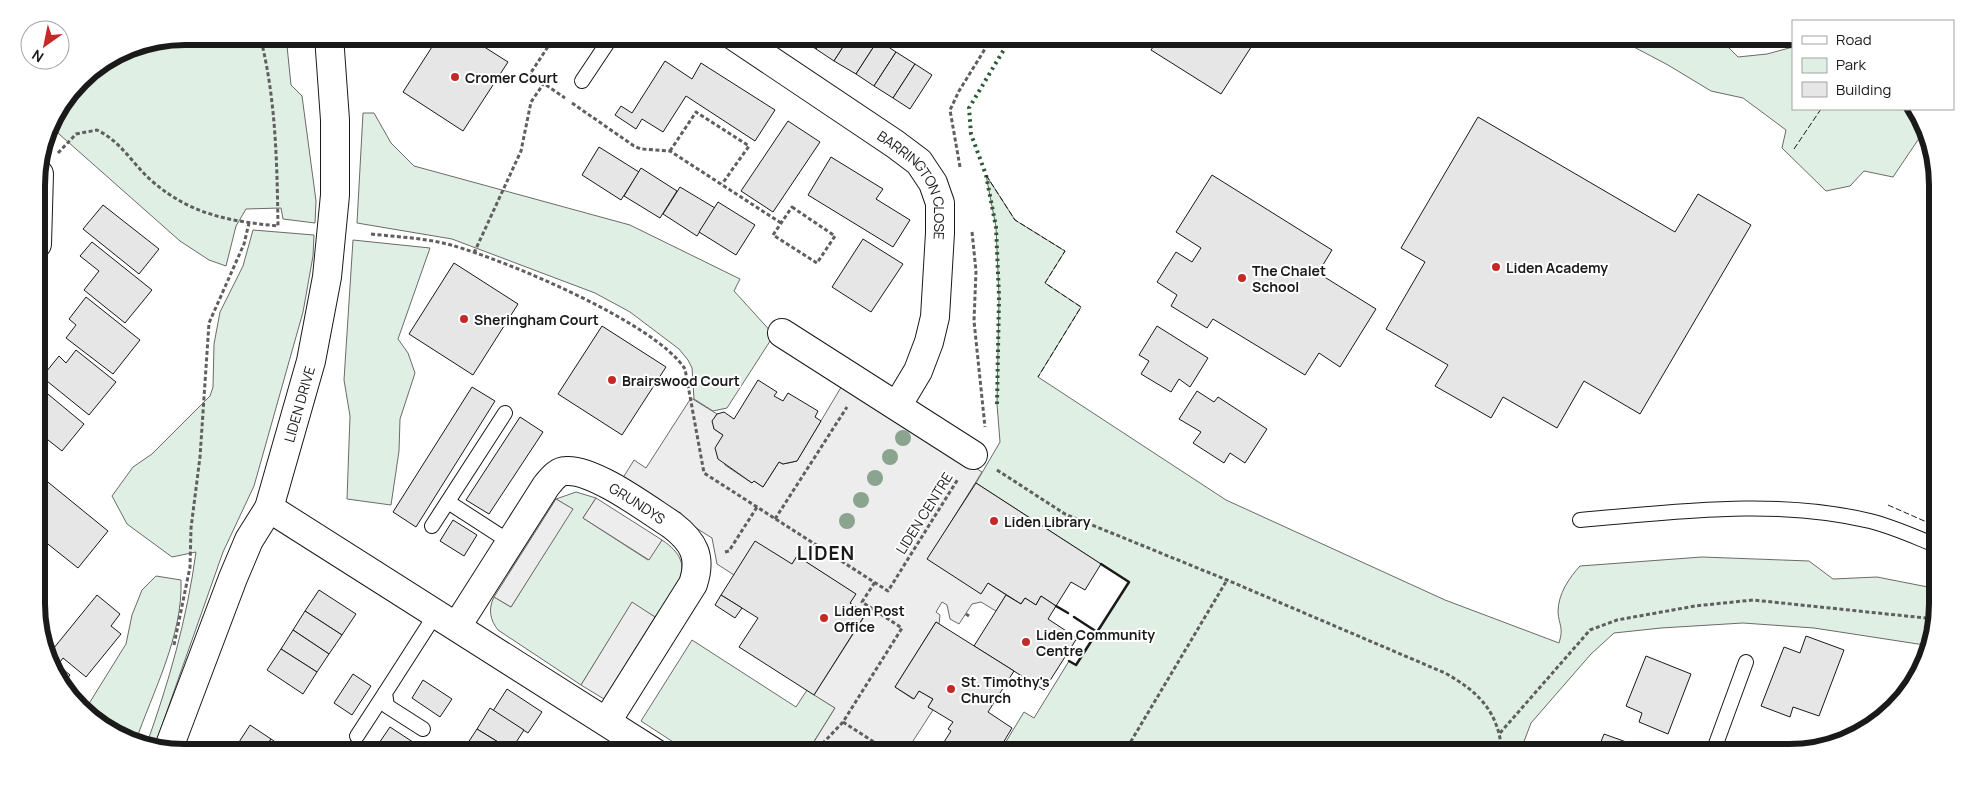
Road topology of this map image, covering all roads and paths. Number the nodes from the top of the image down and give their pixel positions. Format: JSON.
{"nodes":[{"id":1,"x":262,"y":45,"type":"edge"},
{"id":2,"x":330,"y":45,"type":"edge"},
{"id":3,"x":549,"y":45,"type":"edge"},
{"id":4,"x":606,"y":45,"type":"edge"},
{"id":5,"x":747,"y":45,"type":"edge"},
{"id":6,"x":987,"y":45,"type":"edge"},
{"id":7,"x":582,"y":82,"type":"dead end"},
{"id":8,"x":544,"y":83,"type":"junction"},
{"id":9,"x":670,"y":150,"type":"junction"},
{"id":10,"x":46,"y":166,"type":"edge"},
{"id":11,"x":961,"y":174,"type":"dead end"},
{"id":12,"x":722,"y":184,"type":"junction"},
{"id":13,"x":249,"y":223,"type":"junction"},
{"id":14,"x":781,"y":223,"type":"junction"},
{"id":15,"x":971,"y":226,"type":"dead end"},
{"id":16,"x":371,"y":234,"type":"dead end"},
{"id":17,"x":474,"y":253,"type":"junction"},
{"id":18,"x":782,"y":333,"type":"dead end"},
{"id":19,"x":862,"y":384,"type":"junction"},
{"id":20,"x":897,"y":406,"type":"junction"},
{"id":21,"x":506,"y":414,"type":"dead end"},
{"id":22,"x":986,"y":430,"type":"dead end"},
{"id":23,"x":984,"y":462,"type":"junction"},
{"id":24,"x":448,"y":502,"type":"junction"},
{"id":25,"x":757,"y":507,"type":"junction"},
{"id":26,"x":269,"y":508,"type":"junction"},
{"id":27,"x":775,"y":519,"type":"junction"},
{"id":28,"x":1580,"y":520,"type":"dead end"},
{"id":29,"x":432,"y":526,"type":"dead end"},
{"id":30,"x":510,"y":542,"type":"junction"},
{"id":31,"x":1929,"y":542,"type":"edge"},
{"id":32,"x":698,"y":561,"type":"junction"},
{"id":33,"x":1227,"y":580,"type":"junction"},
{"id":34,"x":875,"y":582,"type":"junction"},
{"id":35,"x":1928,"y":618,"type":"edge"},
{"id":36,"x":447,"y":619,"type":"junction"},
{"id":37,"x":173,"y":650,"type":"dead end"},
{"id":38,"x":1746,"y":662,"type":"dead end"},
{"id":39,"x":385,"y":693,"type":"junction"},
{"id":40,"x":607,"y":722,"type":"junction"},
{"id":41,"x":843,"y":722,"type":"junction"},
{"id":42,"x":423,"y":729,"type":"dead end"},
{"id":43,"x":1500,"y":733,"type":"junction"},
{"id":44,"x":357,"y":736,"type":"dead end"},
{"id":45,"x":171,"y":743,"type":"edge"},
{"id":46,"x":642,"y":744,"type":"edge"},
{"id":47,"x":820,"y":744,"type":"edge"},
{"id":48,"x":877,"y":744,"type":"edge"},
{"id":49,"x":1129,"y":744,"type":"edge"},
{"id":50,"x":1501,"y":744,"type":"edge"},
{"id":51,"x":1716,"y":744,"type":"edge"}],
"edges":[{"from":1,"to":13,"type":"path"},
{"from":2,"to":26,"type":"street","name":"LIDEN DRIVE"},
{"from":3,"to":8,"type":"path"},
{"from":4,"to":7,"type":"lane"},
{"from":5,"to":20,"type":"street","name":"BARRINGTON CLOSE"},
{"from":6,"to":11,"type":"path"},
{"from":8,"to":9,"type":"path"},
{"from":8,"to":17,"type":"path"},
{"from":9,"to":12,"type":"path"},
{"from":9,"to":12,"type":"path"},
{"from":10,"to":13,"type":"path"},
{"from":12,"to":14,"type":"path"},
{"from":13,"to":37,"type":"path"},
{"from":14,"to":14,"type":"path"},
{"from":15,"to":22,"type":"path"},
{"from":16,"to":17,"type":"path","name":"LIDEN CENTRE"},
{"from":17,"to":25,"type":"path","name":"LIDEN CENTRE"},
{"from":18,"to":19,"type":"street"},
{"from":19,"to":20,"type":"street"},
{"from":19,"to":27,"type":"path"},
{"from":20,"to":23,"type":"street"},
{"from":21,"to":24,"type":"lane"},
{"from":23,"to":33,"type":"path"},
{"from":23,"to":34,"type":"path","name":"LIDEN CENTRE"},
{"from":24,"to":29,"type":"lane"},
{"from":24,"to":30,"type":"lane"},
{"from":25,"to":27,"type":"path","name":"LIDEN CENTRE"},
{"from":25,"to":32,"type":"path"},
{"from":26,"to":36,"type":"street"},
{"from":26,"to":45,"type":"street","name":"LIDEN DRIVE"},
{"from":27,"to":34,"type":"path","name":"LIDEN CENTRE"},
{"from":28,"to":31,"type":"lane"},
{"from":30,"to":32,"type":"street","name":"GRUNDYS"},
{"from":30,"to":36,"type":"street","name":"GRUNDYS"},
{"from":32,"to":40,"type":"street"},
{"from":33,"to":43,"type":"path"},
{"from":33,"to":49,"type":"path"},
{"from":34,"to":41,"type":"path"},
{"from":35,"to":43,"type":"path"},
{"from":36,"to":39,"type":"lane"},
{"from":36,"to":40,"type":"street"},
{"from":38,"to":51,"type":"lane"},
{"from":39,"to":42,"type":"lane"},
{"from":39,"to":44,"type":"lane"},
{"from":40,"to":46,"type":"street"},
{"from":41,"to":47,"type":"path"},
{"from":41,"to":48,"type":"path"},
{"from":43,"to":50,"type":"path"}]}
